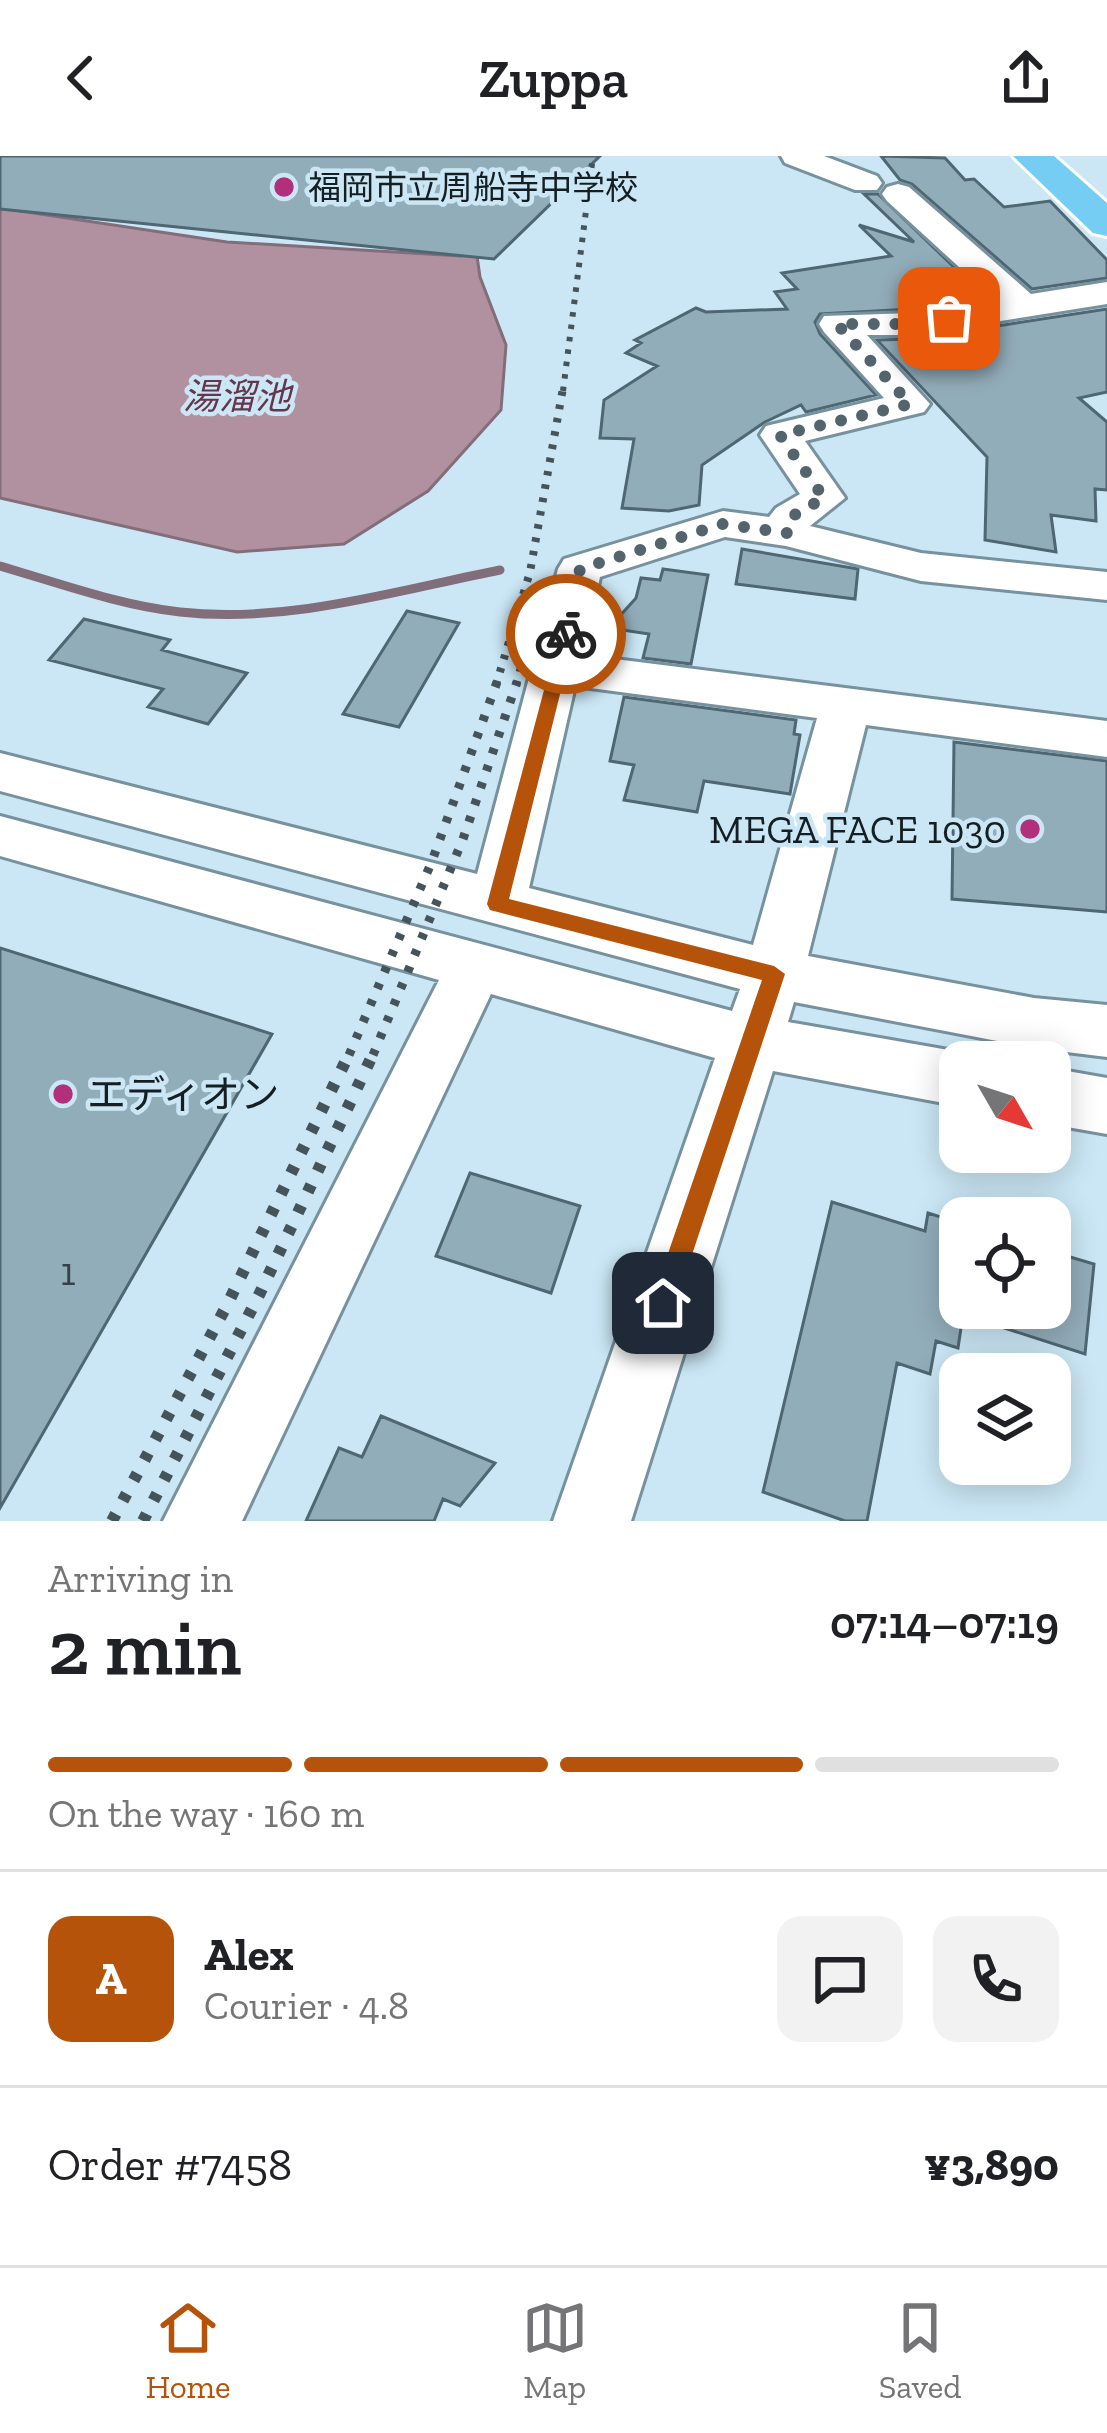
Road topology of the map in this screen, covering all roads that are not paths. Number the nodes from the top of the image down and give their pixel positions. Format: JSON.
{"nodes":[{"id":1,"x":796,"y":156,"type":"edge"},
{"id":2,"x":1031,"y":156,"type":"edge"},
{"id":3,"x":1107,"y":224,"type":"edge"},
{"id":4,"x":1107,"y":293,"type":"edge"},
{"id":5,"x":1022,"y":305,"type":"junction"},
{"id":6,"x":787,"y":533,"type":"junction"},
{"id":7,"x":1107,"y":586,"type":"edge"},
{"id":8,"x":559,"y":668,"type":"junction"},
{"id":9,"x":846,"y":705,"type":"junction"},
{"id":10,"x":1107,"y":739,"type":"edge"},
{"id":11,"x":0,"y":772,"type":"edge"},
{"id":12,"x":0,"y":836,"type":"edge"},
{"id":13,"x":487,"y":935,"type":"junction"},
{"id":14,"x":774,"y":974,"type":"junction"},
{"id":15,"x":1107,"y":1030,"type":"edge"},
{"id":16,"x":749,"y":1041,"type":"junction"},
{"id":17,"x":939,"y":1075,"type":"edge"},
{"id":18,"x":1071,"y":1100,"type":"edge"},
{"id":19,"x":1107,"y":1106,"type":"edge"},
{"id":20,"x":202,"y":1521,"type":"edge"},
{"id":21,"x":592,"y":1521,"type":"edge"}],
"edges":[{"from":1,"to":5,"type":"street"},
{"from":2,"to":3,"type":"highway"},
{"from":4,"to":5,"type":"street"},
{"from":5,"to":6,"type":"street"},
{"from":6,"to":7,"type":"street"},
{"from":6,"to":8,"type":"street"},
{"from":8,"to":9,"type":"street"},
{"from":8,"to":13,"type":"street"},
{"from":9,"to":10,"type":"street"},
{"from":9,"to":14,"type":"street"},
{"from":11,"to":13,"type":"street"},
{"from":12,"to":13,"type":"street"},
{"from":13,"to":14,"type":"street"},
{"from":13,"to":16,"type":"street"},
{"from":13,"to":20,"type":"street"},
{"from":14,"to":15,"type":"street"},
{"from":14,"to":16,"type":"street"},
{"from":16,"to":17,"type":"street"},
{"from":16,"to":21,"type":"street"},
{"from":18,"to":19,"type":"street"}]}
